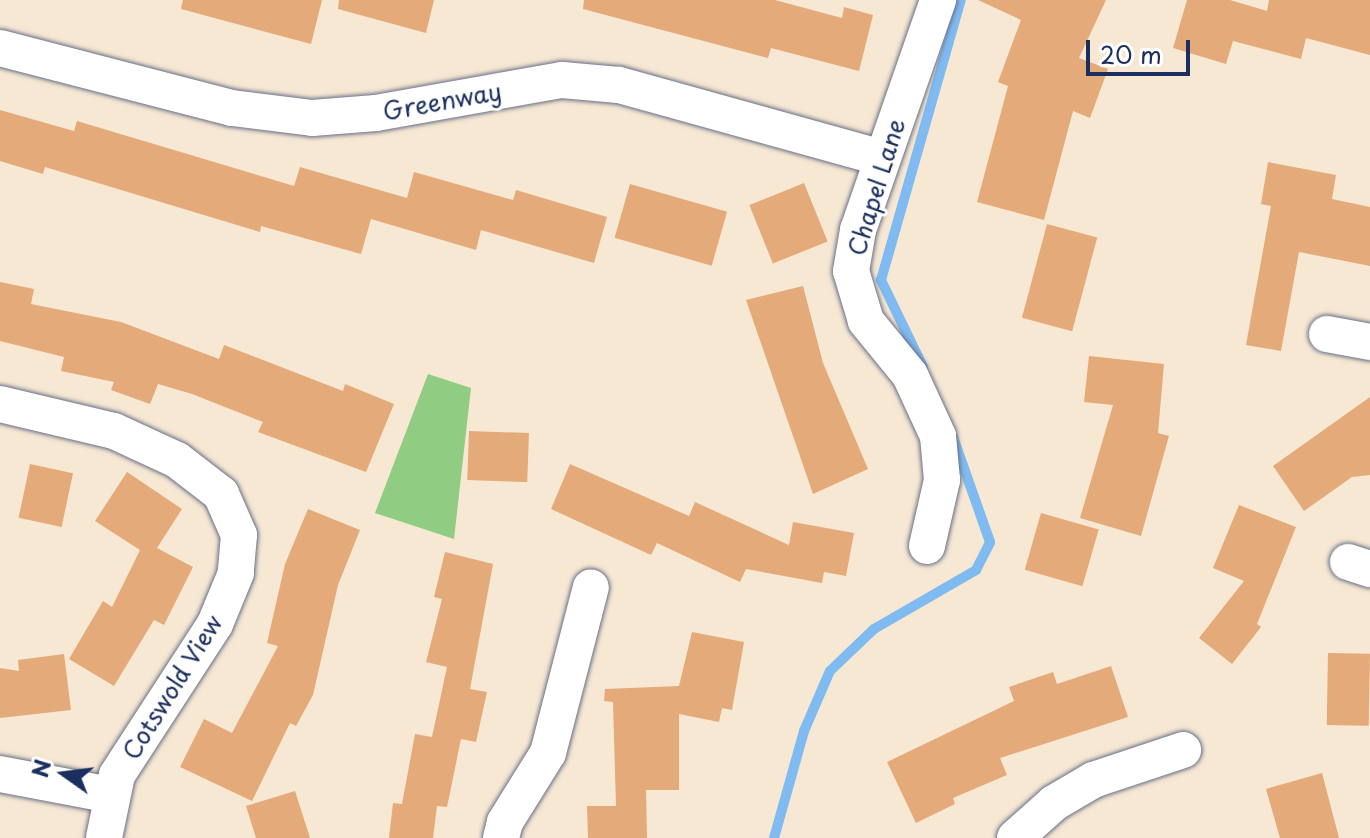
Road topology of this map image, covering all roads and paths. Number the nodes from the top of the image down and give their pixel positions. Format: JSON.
{"nodes":[{"id":1,"x":938,"y":0,"type":"edge"},
{"id":2,"x":0,"y":48,"type":"edge"},
{"id":3,"x":882,"y":158,"type":"junction"},
{"id":4,"x":1327,"y":334,"type":"dead end"},
{"id":5,"x":1370,"y":342,"type":"edge"},
{"id":6,"x":0,"y":404,"type":"edge"},
{"id":7,"x":927,"y":546,"type":"dead end"},
{"id":8,"x":591,"y":587,"type":"dead end"},
{"id":9,"x":1183,"y":750,"type":"dead end"},
{"id":10,"x":0,"y":774,"type":"edge"},
{"id":11,"x":111,"y":795,"type":"junction"},
{"id":12,"x":104,"y":838,"type":"edge"},
{"id":13,"x":501,"y":838,"type":"edge"},
{"id":14,"x":1015,"y":838,"type":"edge"}],
"edges":[{"from":1,"to":3,"type":"street","name":"Chapel Lane"},
{"from":2,"to":3,"type":"street","name":"Greenway"},
{"from":3,"to":7,"type":"street","name":"Chapel Lane"},
{"from":4,"to":5,"type":"street"},
{"from":6,"to":11,"type":"street","name":"Cotswold View"},
{"from":8,"to":13,"type":"street"},
{"from":9,"to":14,"type":"street"},
{"from":10,"to":11,"type":"street"},
{"from":11,"to":12,"type":"street","name":"Cotswold View"}]}
